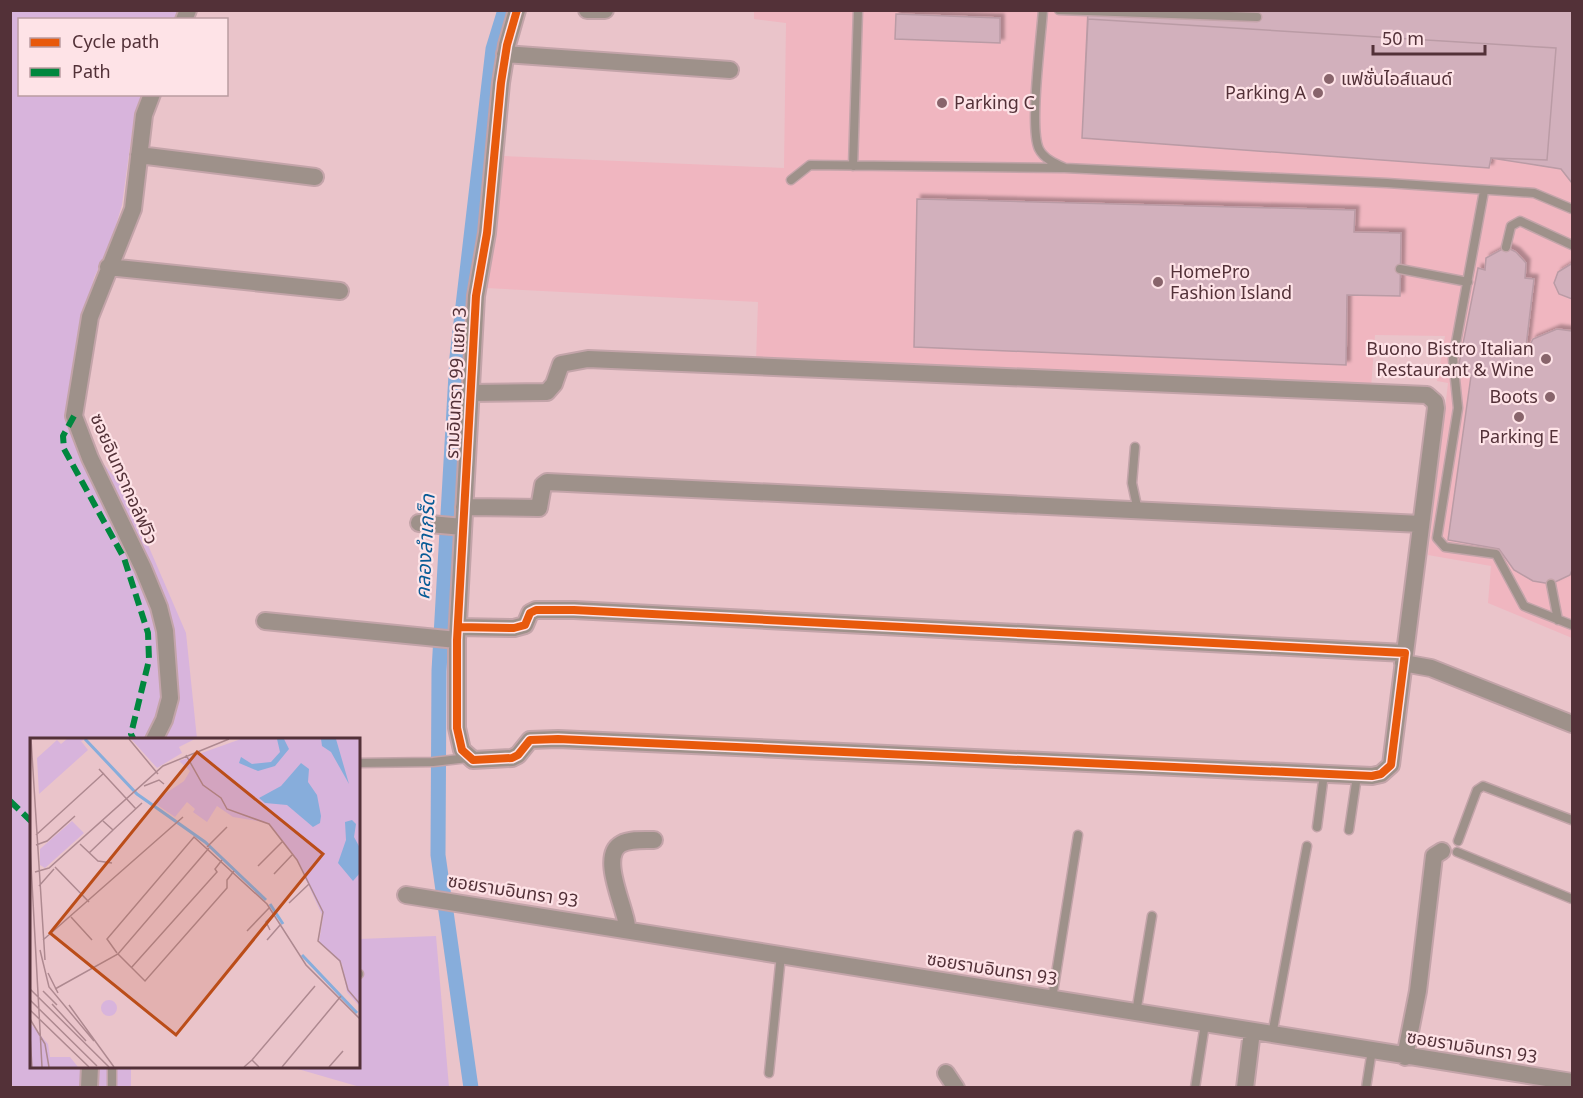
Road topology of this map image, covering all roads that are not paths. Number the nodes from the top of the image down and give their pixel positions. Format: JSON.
{"nodes":[{"id":1,"x":517,"y":10,"type":"edge"},
{"id":2,"x":586,"y":10,"type":"edge"},
{"id":3,"x":605,"y":10,"type":"edge"},
{"id":4,"x":858,"y":10,"type":"edge"},
{"id":5,"x":1043,"y":10,"type":"edge"},
{"id":6,"x":1059,"y":10,"type":"edge"},
{"id":7,"x":1257,"y":17,"type":"dead end"},
{"id":8,"x":505,"y":54,"type":"junction"},
{"id":9,"x":730,"y":70,"type":"dead end"},
{"id":10,"x":151,"y":96,"type":"edge"},
{"id":11,"x":139,"y":155,"type":"junction"},
{"id":12,"x":852,"y":166,"type":"junction"},
{"id":13,"x":1065,"y":168,"type":"junction"},
{"id":14,"x":315,"y":177,"type":"dead end"},
{"id":15,"x":791,"y":180,"type":"dead end"},
{"id":16,"x":1484,"y":190,"type":"junction"},
{"id":17,"x":1572,"y":209,"type":"edge"},
{"id":18,"x":1572,"y":245,"type":"edge"},
{"id":19,"x":1506,"y":247,"type":"dead end"},
{"id":20,"x":108,"y":267,"type":"junction"},
{"id":21,"x":1400,"y":269,"type":"dead end"},
{"id":22,"x":1468,"y":282,"type":"junction"},
{"id":23,"x":340,"y":291,"type":"dead end"},
{"id":24,"x":469,"y":393,"type":"junction"},
{"id":25,"x":1135,"y":447,"type":"dead end"},
{"id":26,"x":464,"y":507,"type":"junction"},
{"id":27,"x":1138,"y":511,"type":"junction"},
{"id":28,"x":1421,"y":524,"type":"junction"},
{"id":29,"x":426,"y":525,"type":"dead end"},
{"id":30,"x":459,"y":527,"type":"junction"},
{"id":31,"x":1551,"y":584,"type":"dead end"},
{"id":32,"x":1558,"y":620,"type":"junction"},
{"id":33,"x":265,"y":621,"type":"dead end"},
{"id":34,"x":1572,"y":625,"type":"edge"},
{"id":35,"x":454,"y":635,"type":"junction"},
{"id":36,"x":1404,"y":658,"type":"junction"},
{"id":37,"x":1572,"y":724,"type":"edge"},
{"id":38,"x":155,"y":738,"type":"edge"},
{"id":39,"x":464,"y":758,"type":"junction"},
{"id":40,"x":360,"y":763,"type":"edge"},
{"id":41,"x":1324,"y":774,"type":"junction"},
{"id":42,"x":1357,"y":776,"type":"junction"},
{"id":43,"x":1572,"y":820,"type":"edge"},
{"id":44,"x":1317,"y":827,"type":"dead end"},
{"id":45,"x":1349,"y":830,"type":"dead end"},
{"id":46,"x":1078,"y":835,"type":"dead end"},
{"id":47,"x":654,"y":840,"type":"dead end"},
{"id":48,"x":1458,"y":841,"type":"dead end"},
{"id":49,"x":1307,"y":846,"type":"dead end"},
{"id":50,"x":1449,"y":851,"type":"joint"},
{"id":51,"x":406,"y":895,"type":"dead end"},
{"id":52,"x":1572,"y":899,"type":"edge"},
{"id":53,"x":1152,"y":916,"type":"dead end"},
{"id":54,"x":624,"y":930,"type":"junction"},
{"id":55,"x":781,"y":955,"type":"junction"},
{"id":56,"x":1052,"y":999,"type":"junction"},
{"id":57,"x":1136,"y":1013,"type":"junction"},
{"id":58,"x":1205,"y":1024,"type":"junction"},
{"id":59,"x":1252,"y":1031,"type":"junction"},
{"id":60,"x":1272,"y":1035,"type":"junction"},
{"id":61,"x":1372,"y":1050,"type":"junction"},
{"id":62,"x":1406,"y":1057,"type":"junction"},
{"id":63,"x":90,"y":1068,"type":"edge"},
{"id":64,"x":112,"y":1068,"type":"edge"},
{"id":65,"x":769,"y":1073,"type":"dead end"},
{"id":66,"x":946,"y":1073,"type":"dead end"},
{"id":67,"x":1572,"y":1082,"type":"edge"},
{"id":68,"x":89,"y":1088,"type":"edge"},
{"id":69,"x":112,"y":1088,"type":"edge"},
{"id":70,"x":956,"y":1088,"type":"edge"},
{"id":71,"x":1195,"y":1088,"type":"edge"},
{"id":72,"x":1245,"y":1088,"type":"edge"},
{"id":73,"x":1366,"y":1088,"type":"edge"}],
"edges":[{"from":1,"to":8,"type":"street","name":"รามอินทรา 99 แยก 3"},
{"from":2,"to":3,"type":"street"},
{"from":4,"to":12,"type":"lane"},
{"from":5,"to":13,"type":"lane"},
{"from":6,"to":7,"type":"lane"},
{"from":8,"to":9,"type":"street"},
{"from":8,"to":24,"type":"street","name":"รามอินทรา 99 แยก 3"},
{"from":10,"to":11,"type":"street","name":"ซอยอินทรากอล์ฟวิว"},
{"from":11,"to":14,"type":"street"},
{"from":11,"to":20,"type":"street","name":"ซอยอินทรากอล์ฟวิว"},
{"from":12,"to":13,"type":"lane"},
{"from":12,"to":15,"type":"lane"},
{"from":13,"to":16,"type":"lane"},
{"from":16,"to":17,"type":"lane"},
{"from":16,"to":22,"type":"lane"},
{"from":18,"to":19,"type":"lane"},
{"from":20,"to":23,"type":"street"},
{"from":20,"to":38,"type":"street","name":"ซอยอินทรากอล์ฟวิว"},
{"from":21,"to":22,"type":"lane"},
{"from":22,"to":32,"type":"lane"},
{"from":24,"to":26,"type":"street","name":"รามอินทรา 99 แยก 3"},
{"from":24,"to":28,"type":"street"},
{"from":25,"to":27,"type":"lane"},
{"from":26,"to":27,"type":"street"},
{"from":26,"to":30,"type":"street","name":"รามอินทรา 99 แยก 3"},
{"from":27,"to":28,"type":"street"},
{"from":28,"to":36,"type":"street"},
{"from":29,"to":30,"type":"street"},
{"from":30,"to":35,"type":"street","name":"รามอินทรา 99 แยก 3"},
{"from":31,"to":32,"type":"lane"},
{"from":32,"to":34,"type":"lane"},
{"from":33,"to":35,"type":"street"},
{"from":35,"to":36,"type":"street"},
{"from":35,"to":39,"type":"street","name":"รามอินทรา 99 แยก 3"},
{"from":36,"to":37,"type":"street"},
{"from":36,"to":42,"type":"street"},
{"from":39,"to":40,"type":"lane"},
{"from":39,"to":41,"type":"street"},
{"from":41,"to":42,"type":"street"},
{"from":41,"to":44,"type":"lane"},
{"from":42,"to":45,"type":"lane"},
{"from":43,"to":48,"type":"lane"},
{"from":46,"to":56,"type":"lane"},
{"from":47,"to":54,"type":"street"},
{"from":49,"to":60,"type":"lane"},
{"from":50,"to":52,"type":"lane"},
{"from":50,"to":62,"type":"street"},
{"from":51,"to":54,"type":"street","name":"ซอยรามอินทรา 93"},
{"from":53,"to":57,"type":"lane"},
{"from":54,"to":55,"type":"street","name":"ซอยรามอินทรา 93"},
{"from":55,"to":56,"type":"street","name":"ซอยรามอินทรา 93"},
{"from":55,"to":65,"type":"lane"},
{"from":56,"to":57,"type":"street","name":"ซอยรามอินทรา 93"},
{"from":57,"to":58,"type":"street","name":"ซอยรามอินทรา 93"},
{"from":58,"to":59,"type":"street","name":"ซอยรามอินทรา 93"},
{"from":58,"to":71,"type":"lane"},
{"from":59,"to":60,"type":"street","name":"ซอยรามอินทรา 93"},
{"from":59,"to":72,"type":"street"},
{"from":60,"to":61,"type":"street","name":"ซอยรามอินทรา 93"},
{"from":61,"to":62,"type":"street","name":"ซอยรามอินทรา 93"},
{"from":61,"to":73,"type":"lane"},
{"from":62,"to":67,"type":"street","name":"ซอยรามอินทรา 93"},
{"from":63,"to":68,"type":"street"},
{"from":64,"to":69,"type":"lane"},
{"from":66,"to":70,"type":"street"}]}
